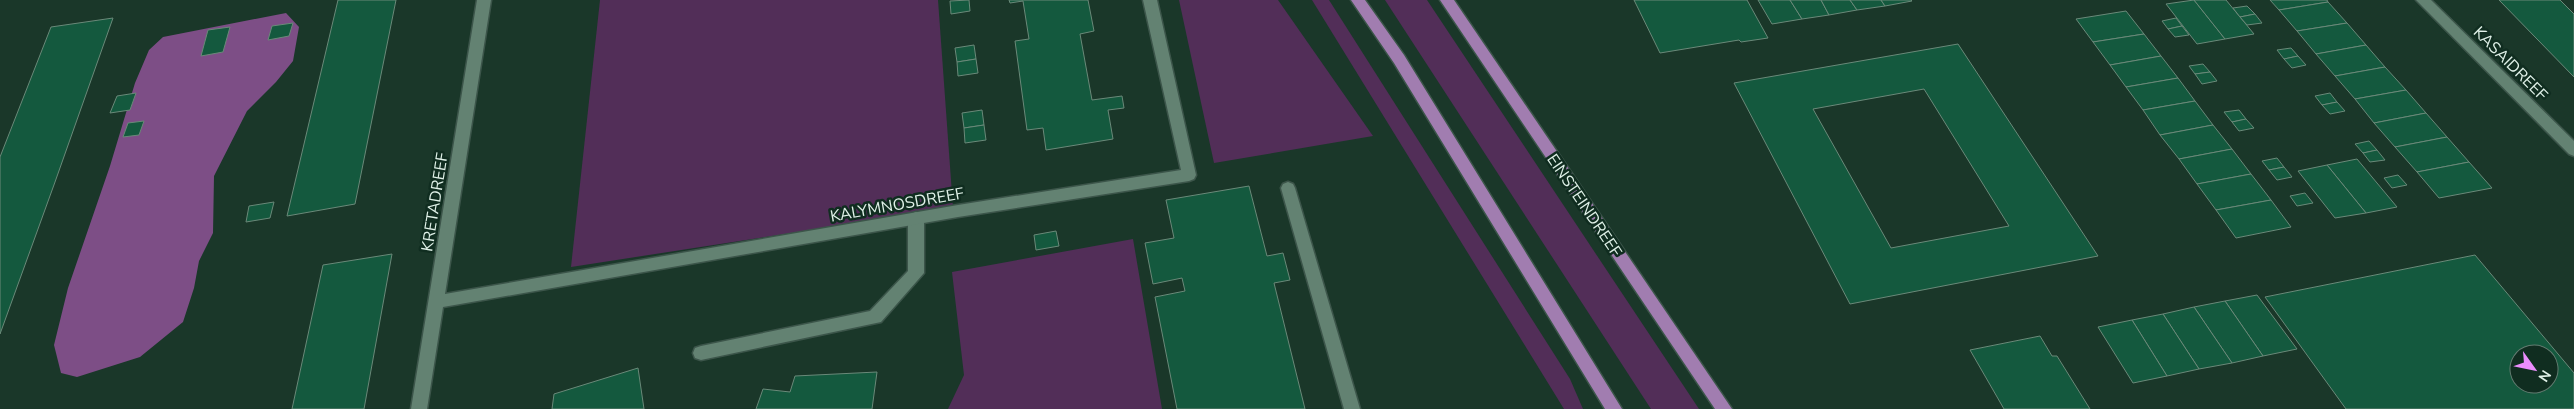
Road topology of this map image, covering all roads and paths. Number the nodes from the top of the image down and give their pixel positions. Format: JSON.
{"nodes":[{"id":1,"x":484,"y":0,"type":"edge"},
{"id":2,"x":1150,"y":0,"type":"edge"},
{"id":3,"x":1358,"y":0,"type":"edge"},
{"id":4,"x":1447,"y":0,"type":"edge"},
{"id":5,"x":2423,"y":0,"type":"edge"},
{"id":6,"x":2574,"y":150,"type":"edge"},
{"id":7,"x":1288,"y":188,"type":"dead end"},
{"id":8,"x":916,"y":218,"type":"junction"},
{"id":9,"x":435,"y":302,"type":"junction"},
{"id":10,"x":701,"y":354,"type":"dead end"},
{"id":11,"x":419,"y":409,"type":"edge"},
{"id":12,"x":1352,"y":409,"type":"edge"},
{"id":13,"x":1614,"y":409,"type":"edge"},
{"id":14,"x":1724,"y":409,"type":"edge"}],
"edges":[{"from":1,"to":9,"type":"street","name":"KRETADREEF"},
{"from":2,"to":8,"type":"street","name":"KALYMNOSDREEF"},
{"from":3,"to":13,"type":"main road"},
{"from":4,"to":14,"type":"main road","name":"EINSTEINDREEF"},
{"from":5,"to":6,"type":"street","name":"KASAIDREEF"},
{"from":7,"to":12,"type":"street"},
{"from":8,"to":9,"type":"street","name":"KALYMNOSDREEF"},
{"from":8,"to":10,"type":"street"},
{"from":9,"to":11,"type":"street","name":"KRETADREEF"}]}
